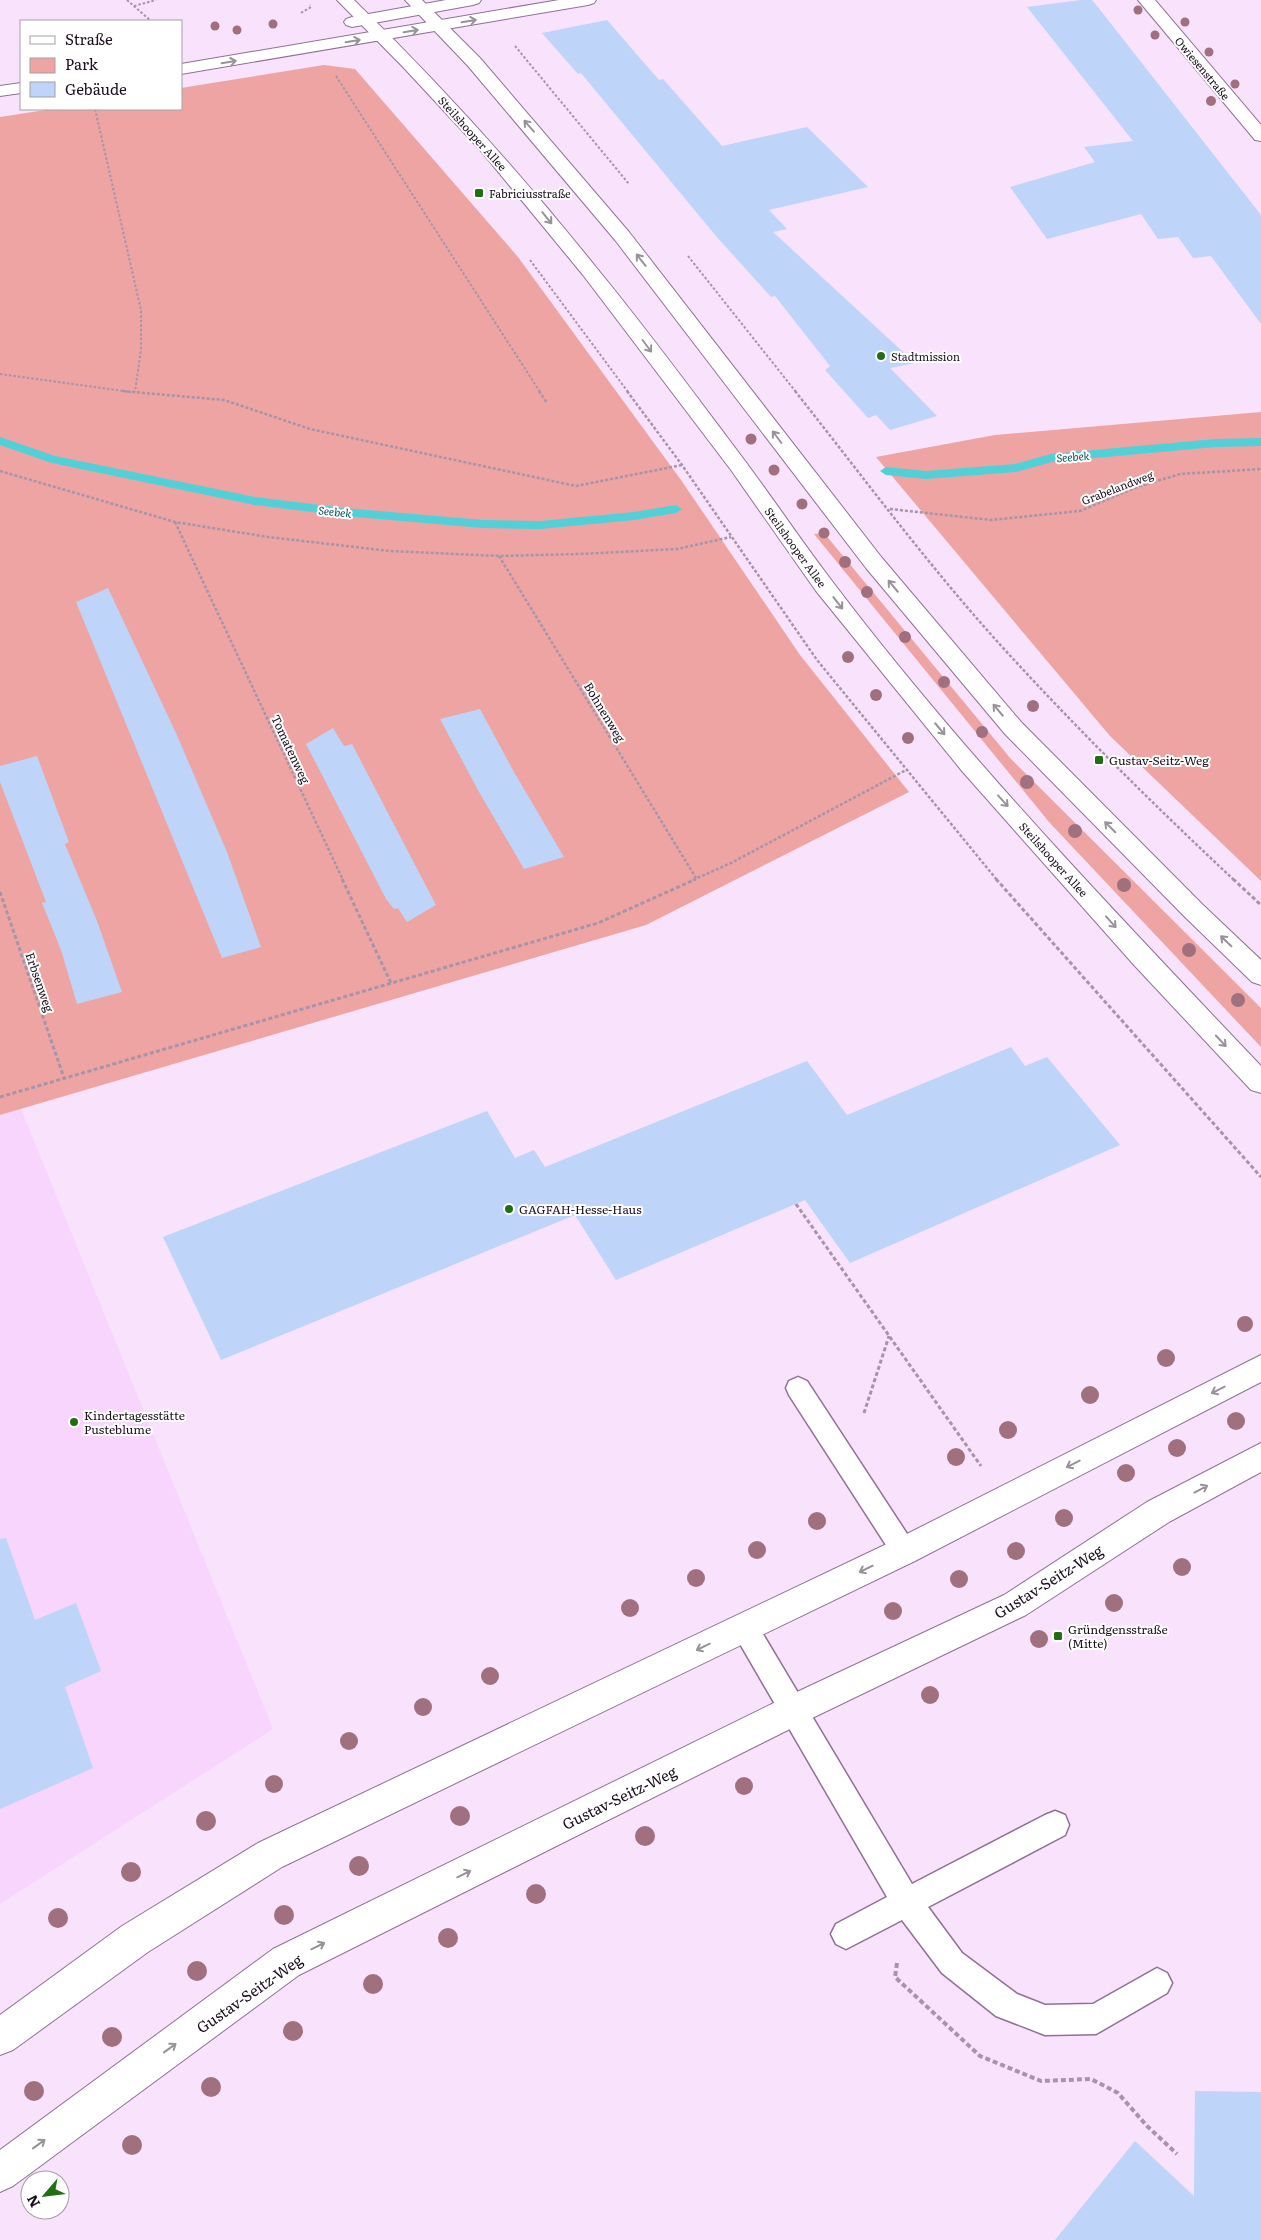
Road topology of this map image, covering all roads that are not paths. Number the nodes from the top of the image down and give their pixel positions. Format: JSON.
{"nodes":[{"id":1,"x":345,"y":0,"type":"edge"},
{"id":2,"x":473,"y":0,"type":"edge"},
{"id":3,"x":588,"y":0,"type":"edge"},
{"id":4,"x":1146,"y":0,"type":"edge"},
{"id":5,"x":418,"y":4,"type":"edge"},
{"id":6,"x":365,"y":20,"type":"junction"},
{"id":7,"x":338,"y":24,"type":"dead end"},
{"id":8,"x":441,"y":26,"type":"junction"},
{"id":9,"x":381,"y":36,"type":"junction"},
{"id":10,"x":219,"y":46,"type":"dead end"},
{"id":11,"x":182,"y":53,"type":"edge"},
{"id":12,"x":182,"y":69,"type":"edge"},
{"id":13,"x":20,"y":88,"type":"edge"},
{"id":14,"x":0,"y":91,"type":"edge"},
{"id":15,"x":1261,"y":136,"type":"edge"},
{"id":16,"x":1261,"y":975,"type":"edge"},
{"id":17,"x":1261,"y":1083,"type":"edge"},
{"id":18,"x":1261,"y":1368,"type":"edge"},
{"id":19,"x":798,"y":1388,"type":"dead end"},
{"id":20,"x":1261,"y":1456,"type":"edge"},
{"id":21,"x":904,"y":1551,"type":"junction"},
{"id":22,"x":745,"y":1628,"type":"junction"},
{"id":23,"x":794,"y":1710,"type":"junction"},
{"id":24,"x":1055,"y":1825,"type":"dead end"},
{"id":25,"x":907,"y":1903,"type":"junction"},
{"id":26,"x":846,"y":1934,"type":"dead end"},
{"id":27,"x":1157,"y":1983,"type":"dead end"},
{"id":28,"x":0,"y":2037,"type":"edge"},
{"id":29,"x":0,"y":2173,"type":"edge"}],
"edges":[{"from":1,"to":6,"type":"main road","name":"Steilshooper Allee"},
{"from":2,"to":5,"type":"main road"},
{"from":8,"to":3,"type":"main road","one_way":true},
{"from":4,"to":15,"type":"main road","name":"Owiesenstraße"},
{"from":5,"to":6,"type":"main road"},
{"from":5,"to":8,"type":"main road"},
{"from":6,"to":7,"type":"main road"},
{"from":6,"to":9,"type":"main road","name":"Steilshooper Allee"},
{"from":9,"to":8,"type":"main road","one_way":true},
{"from":16,"to":8,"type":"main road","one_way":true},
{"from":12,"to":9,"type":"main road","one_way":true},
{"from":9,"to":17,"type":"main road","name":"Steilshooper Allee","one_way":true},
{"from":10,"to":11,"type":"main road"},
{"from":13,"to":14,"type":"main road"},
{"from":18,"to":21,"type":"main road","one_way":true},
{"from":19,"to":21,"type":"lane"},
{"from":23,"to":20,"type":"main road","name":"Gustav-Seitz-Weg","one_way":true},
{"from":21,"to":22,"type":"main road","one_way":true},
{"from":22,"to":23,"type":"lane"},
{"from":22,"to":28,"type":"main road","one_way":true},
{"from":23,"to":25,"type":"lane"},
{"from":29,"to":23,"type":"main road","name":"Gustav-Seitz-Weg","one_way":true},
{"from":24,"to":25,"type":"lane"},
{"from":25,"to":26,"type":"lane"},
{"from":25,"to":27,"type":"lane"}]}
